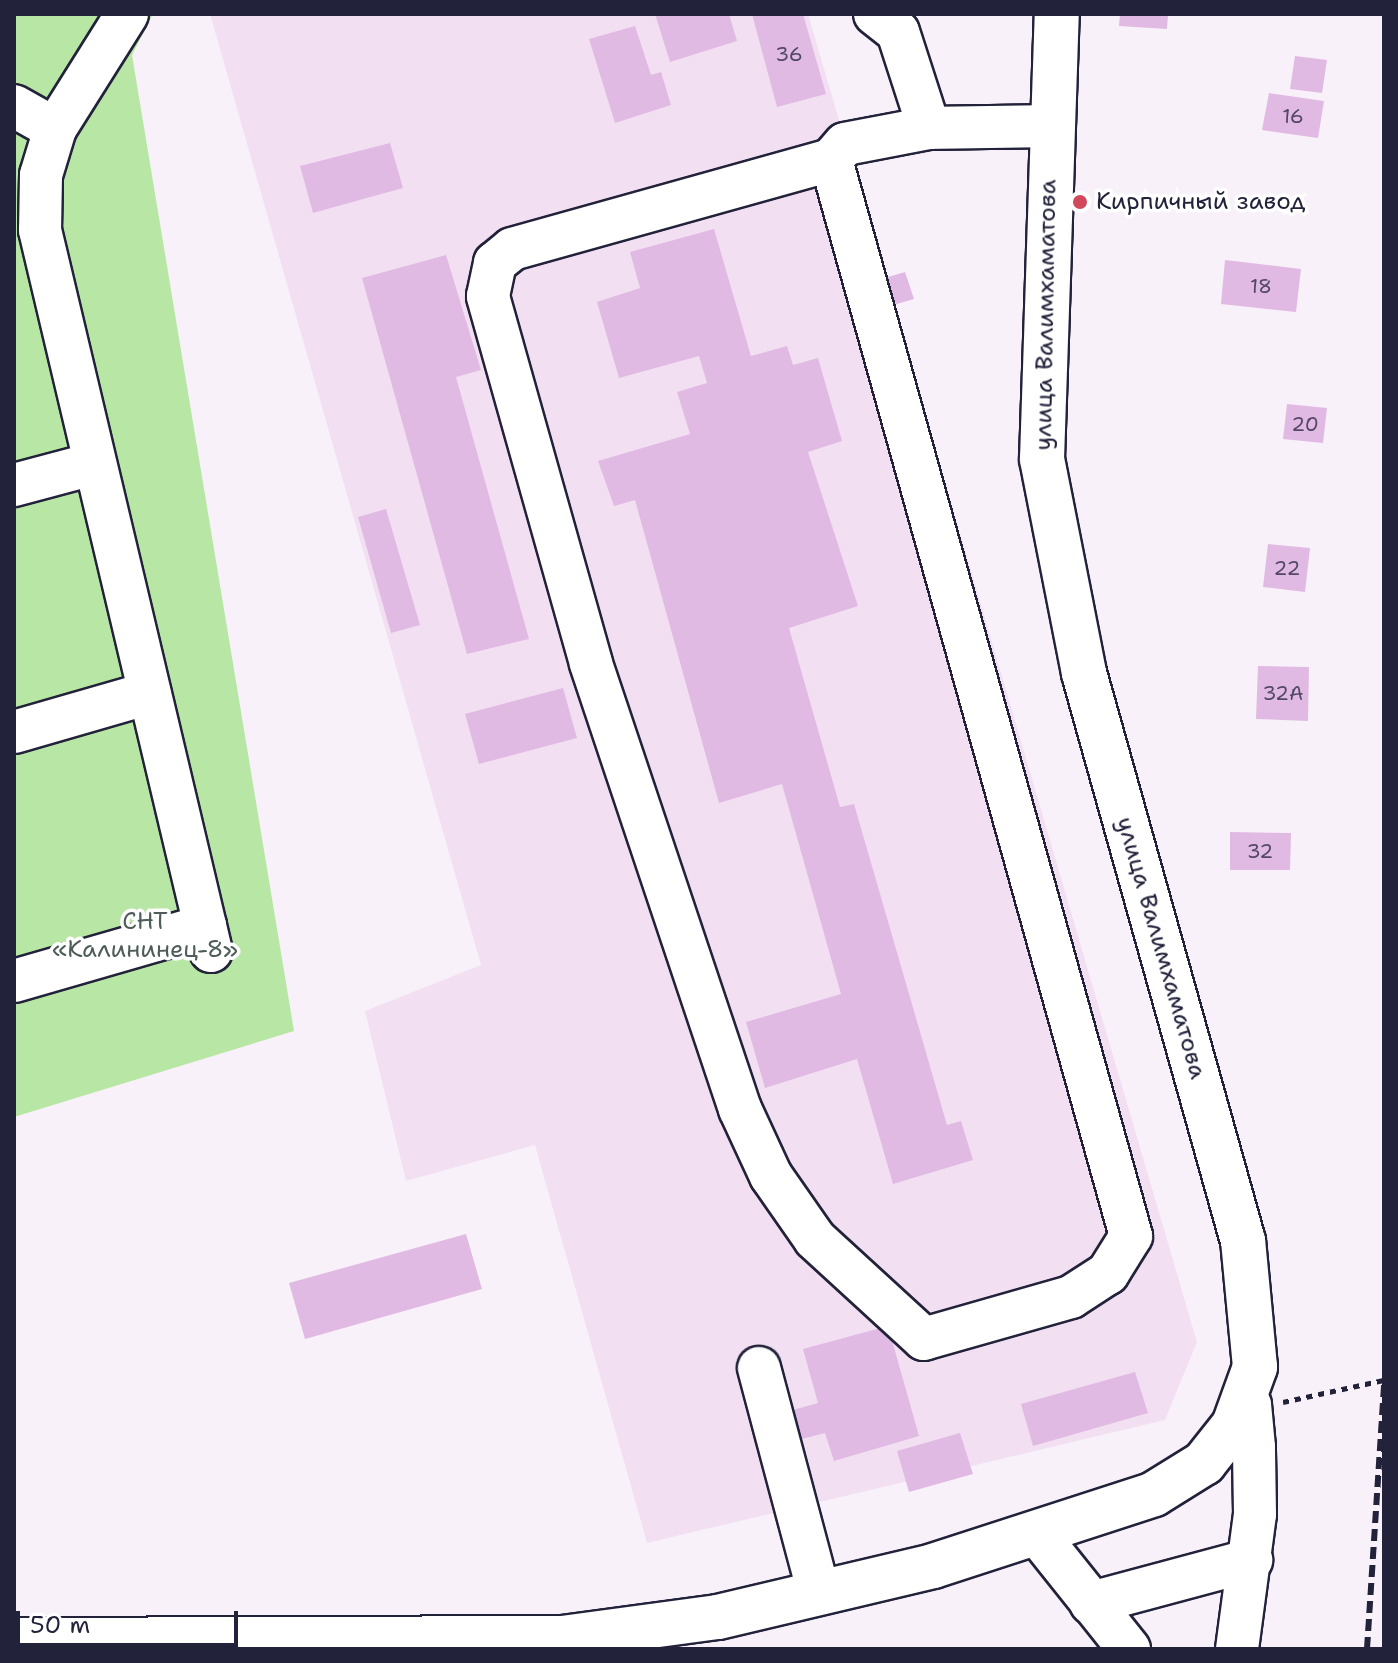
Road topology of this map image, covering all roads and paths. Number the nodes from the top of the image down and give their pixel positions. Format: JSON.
{"nodes":[{"id":1,"x":127,"y":14,"type":"edge"},
{"id":2,"x":875,"y":14,"type":"edge"},
{"id":3,"x":1057,"y":14,"type":"edge"},
{"id":4,"x":14,"y":106,"type":"edge"},
{"id":5,"x":1050,"y":126,"type":"junction"},
{"id":6,"x":929,"y":128,"type":"junction"},
{"id":7,"x":55,"y":129,"type":"junction"},
{"id":8,"x":831,"y":160,"type":"junction"},
{"id":9,"x":27,"y":233,"type":"edge"},
{"id":10,"x":93,"y":464,"type":"junction"},
{"id":11,"x":14,"y":485,"type":"edge"},
{"id":12,"x":149,"y":693,"type":"junction"},
{"id":13,"x":14,"y":732,"type":"edge"},
{"id":14,"x":14,"y":981,"type":"edge"},
{"id":15,"x":759,"y":1368,"type":"dead end"},
{"id":16,"x":1384,"y":1380,"type":"edge"},
{"id":17,"x":1246,"y":1403,"type":"junction"},
{"id":18,"x":1038,"y":1535,"type":"junction"},
{"id":19,"x":1251,"y":1560,"type":"junction"},
{"id":20,"x":819,"y":1593,"type":"junction"},
{"id":21,"x":1091,"y":1603,"type":"junction"},
{"id":22,"x":14,"y":1640,"type":"edge"},
{"id":23,"x":1129,"y":1649,"type":"edge"},
{"id":24,"x":1237,"y":1649,"type":"edge"}],
"edges":[{"from":1,"to":7,"type":"lane"},
{"from":2,"to":6,"type":"lane"},
{"from":3,"to":5,"type":"main road","name":"улица Валимхаматова"},
{"from":4,"to":7,"type":"lane"},
{"from":5,"to":6,"type":"lane"},
{"from":5,"to":17,"type":"main road","name":"улица Валимхаматова"},
{"from":6,"to":8,"type":"lane"},
{"from":7,"to":9,"type":"lane"},
{"from":8,"to":8,"type":"lane"},
{"from":9,"to":10,"type":"lane"},
{"from":10,"to":11,"type":"lane"},
{"from":10,"to":12,"type":"lane"},
{"from":12,"to":13,"type":"lane"},
{"from":12,"to":14,"type":"lane"},
{"from":15,"to":20,"type":"lane"},
{"from":16,"to":17,"type":"path"},
{"from":17,"to":18,"type":"main road","name":"улица Валимхаматова"},
{"from":17,"to":19,"type":"lane"},
{"from":18,"to":20,"type":"main road","name":"улица Валимхаматова"},
{"from":18,"to":21,"type":"lane"},
{"from":19,"to":21,"type":"lane"},
{"from":19,"to":24,"type":"lane"},
{"from":20,"to":22,"type":"main road","name":"улица Валимхаматова"},
{"from":21,"to":23,"type":"lane"}]}
